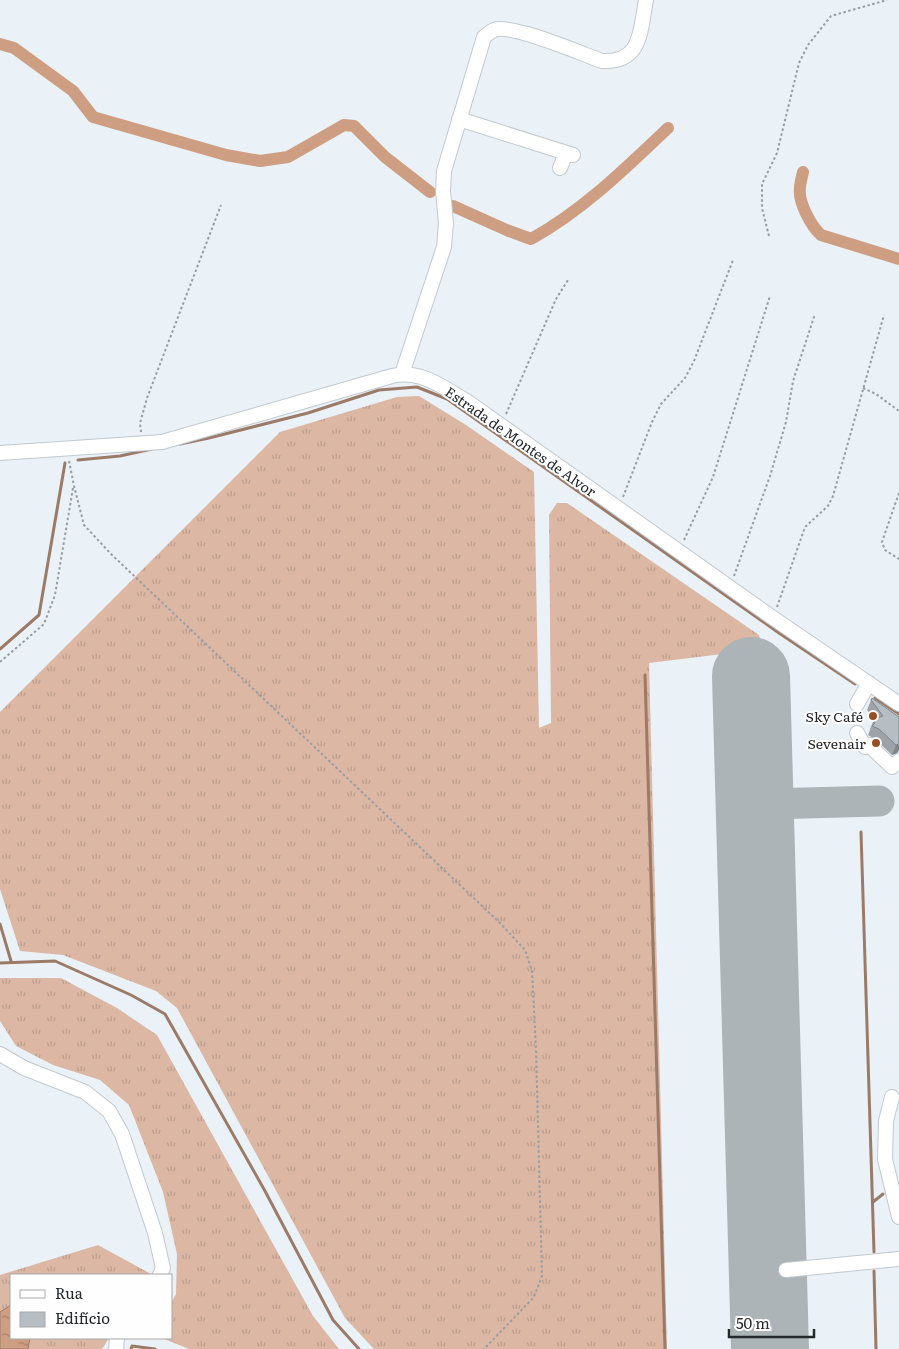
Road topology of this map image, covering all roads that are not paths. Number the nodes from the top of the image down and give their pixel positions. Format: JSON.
{"nodes":[{"id":1,"x":646,"y":0,"type":"edge"},
{"id":2,"x":459,"y":120,"type":"junction"},
{"id":3,"x":560,"y":168,"type":"dead end"},
{"id":4,"x":402,"y":374,"type":"junction"},
{"id":5,"x":0,"y":453,"type":"edge"},
{"id":6,"x":868,"y":684,"type":"junction"},
{"id":7,"x":857,"y":704,"type":"dead end"},
{"id":8,"x":899,"y":704,"type":"edge"},
{"id":9,"x":857,"y":733,"type":"dead end"},
{"id":10,"x":899,"y":761,"type":"edge"},
{"id":11,"x":0,"y":1054,"type":"edge"},
{"id":12,"x":892,"y":1096,"type":"dead end"},
{"id":13,"x":899,"y":1216,"type":"edge"},
{"id":14,"x":899,"y":1259,"type":"edge"},
{"id":15,"x":786,"y":1270,"type":"dead end"},
{"id":16,"x":160,"y":1274,"type":"edge"}],
"edges":[{"from":1,"to":2,"type":"street"},
{"from":2,"to":3,"type":"street"},
{"from":2,"to":4,"type":"street"},
{"from":4,"to":5,"type":"street","name":"Estrada de Montes de Alvor"},
{"from":4,"to":6,"type":"street","name":"Estrada de Montes de Alvor"},
{"from":6,"to":7,"type":"street"},
{"from":6,"to":8,"type":"street","name":"Estrada de Montes de Alvor"},
{"from":9,"to":10,"type":"street"},
{"from":11,"to":16,"type":"street"},
{"from":12,"to":13,"type":"street"},
{"from":14,"to":15,"type":"street"}]}
